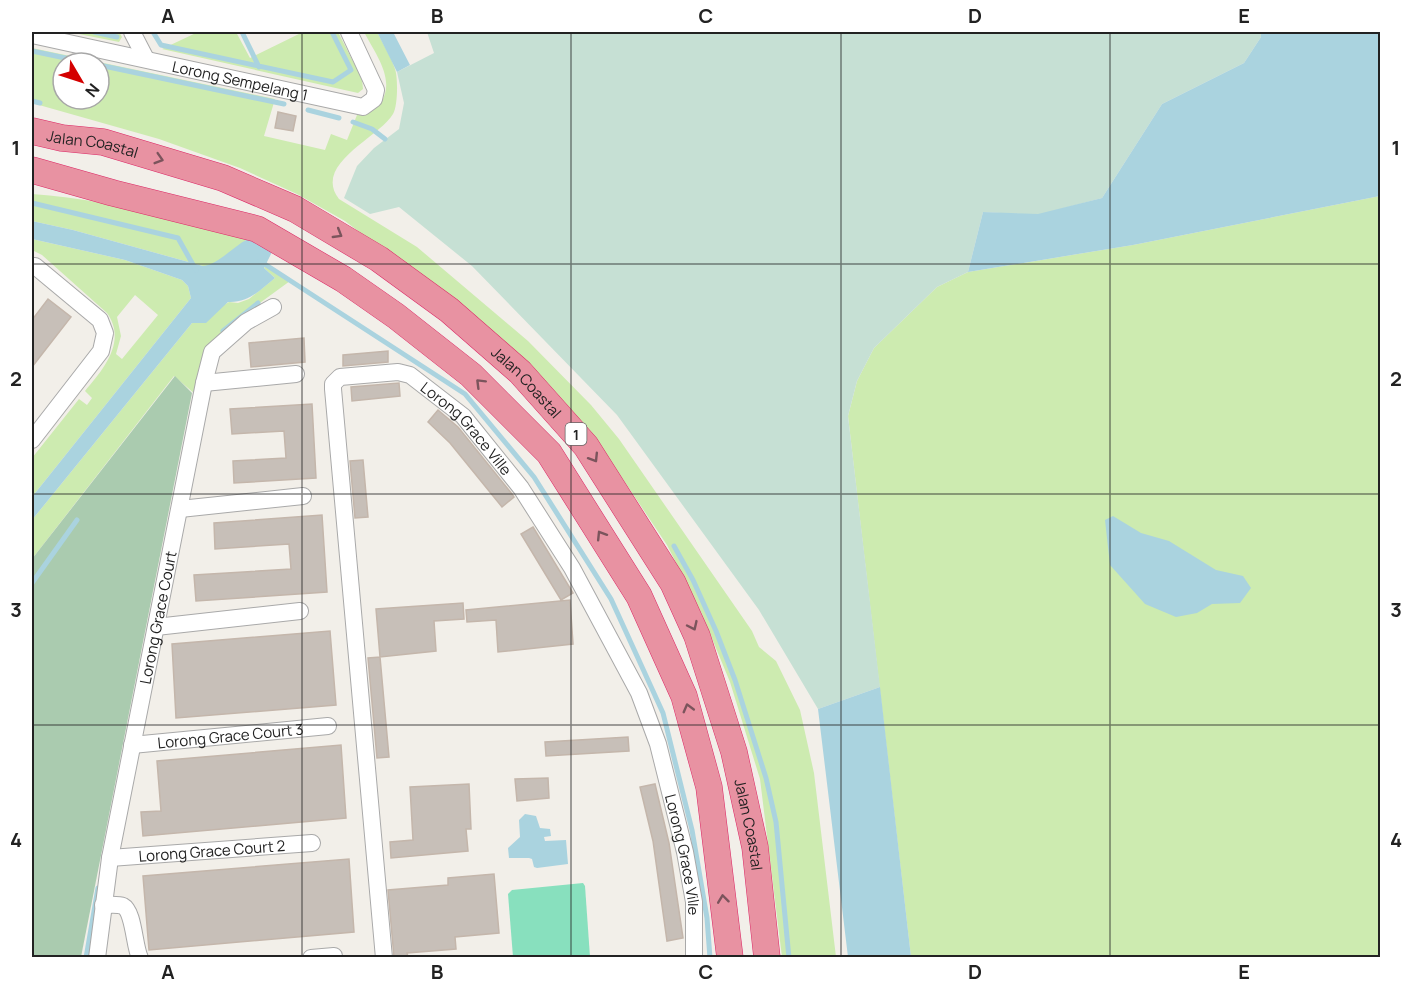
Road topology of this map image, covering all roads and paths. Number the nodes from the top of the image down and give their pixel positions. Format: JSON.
{"nodes":[{"id":1,"x":132,"y":32,"type":"edge"},
{"id":2,"x":350,"y":32,"type":"edge"},
{"id":3,"x":32,"y":35,"type":"edge"},
{"id":4,"x":146,"y":59,"type":"junction"},
{"id":5,"x":32,"y":115,"type":"edge"},
{"id":6,"x":32,"y":131,"type":"edge"},
{"id":7,"x":103,"y":142,"type":"junction"},
{"id":8,"x":32,"y":170,"type":"edge"},
{"id":9,"x":32,"y":180,"type":"edge"},
{"id":10,"x":112,"y":193,"type":"junction"},
{"id":11,"x":32,"y":266,"type":"edge"},
{"id":12,"x":273,"y":307,"type":"dead end"},
{"id":13,"x":296,"y":374,"type":"dead end"},
{"id":14,"x":204,"y":383,"type":"junction"},
{"id":15,"x":32,"y":440,"type":"edge"},
{"id":16,"x":303,"y":496,"type":"dead end"},
{"id":17,"x":180,"y":509,"type":"junction"},
{"id":18,"x":300,"y":611,"type":"dead end"},
{"id":19,"x":156,"y":627,"type":"junction"},
{"id":20,"x":328,"y":726,"type":"dead end"},
{"id":21,"x":132,"y":745,"type":"junction"},
{"id":22,"x":312,"y":843,"type":"dead end"},
{"id":23,"x":110,"y":858,"type":"junction"},
{"id":24,"x":103,"y":905,"type":"junction"},
{"id":25,"x":334,"y":956,"type":"dead end"},
{"id":26,"x":97,"y":957,"type":"edge"},
{"id":27,"x":140,"y":957,"type":"edge"},
{"id":28,"x":311,"y":957,"type":"edge"},
{"id":29,"x":384,"y":957,"type":"edge"},
{"id":30,"x":694,"y":957,"type":"edge"},
{"id":31,"x":730,"y":957,"type":"edge"},
{"id":32,"x":766,"y":957,"type":"edge"}],
"edges":[{"from":1,"to":4,"type":"street"},
{"from":2,"to":4,"type":"street","name":"Lorong Sempelang 1"},
{"from":3,"to":4,"type":"street","name":"Lorong Sempelang 1"},
{"from":5,"to":7,"type":"highway"},
{"from":6,"to":7,"type":"highway","name":"Jalan Coastal","number":"1"},
{"from":7,"to":32,"type":"highway","name":"Jalan Coastal","number":"1","one_way":true},
{"from":8,"to":10,"type":"highway","name":"Jalan Coastal","number":"1"},
{"from":9,"to":10,"type":"highway"},
{"from":31,"to":10,"type":"highway","name":"Jalan Coastal","number":"1","one_way":true},
{"from":11,"to":15,"type":"street"},
{"from":12,"to":14,"type":"street","name":"Lorong Grace Court"},
{"from":13,"to":14,"type":"street"},
{"from":14,"to":17,"type":"street","name":"Lorong Grace Court"},
{"from":16,"to":17,"type":"street"},
{"from":17,"to":19,"type":"street","name":"Lorong Grace Court"},
{"from":18,"to":19,"type":"street"},
{"from":19,"to":21,"type":"street","name":"Lorong Grace Court"},
{"from":20,"to":21,"type":"street","name":"Lorong Grace Court 3"},
{"from":21,"to":23,"type":"street","name":"Lorong Grace Court"},
{"from":22,"to":23,"type":"street","name":"Lorong Grace Court 2"},
{"from":23,"to":24,"type":"street","name":"Lorong Grace Court"},
{"from":24,"to":26,"type":"street","name":"Lorong Grace Court"},
{"from":24,"to":27,"type":"street"},
{"from":25,"to":28,"type":"street"},
{"from":29,"to":30,"type":"street","name":"Lorong Grace Ville"}]}
